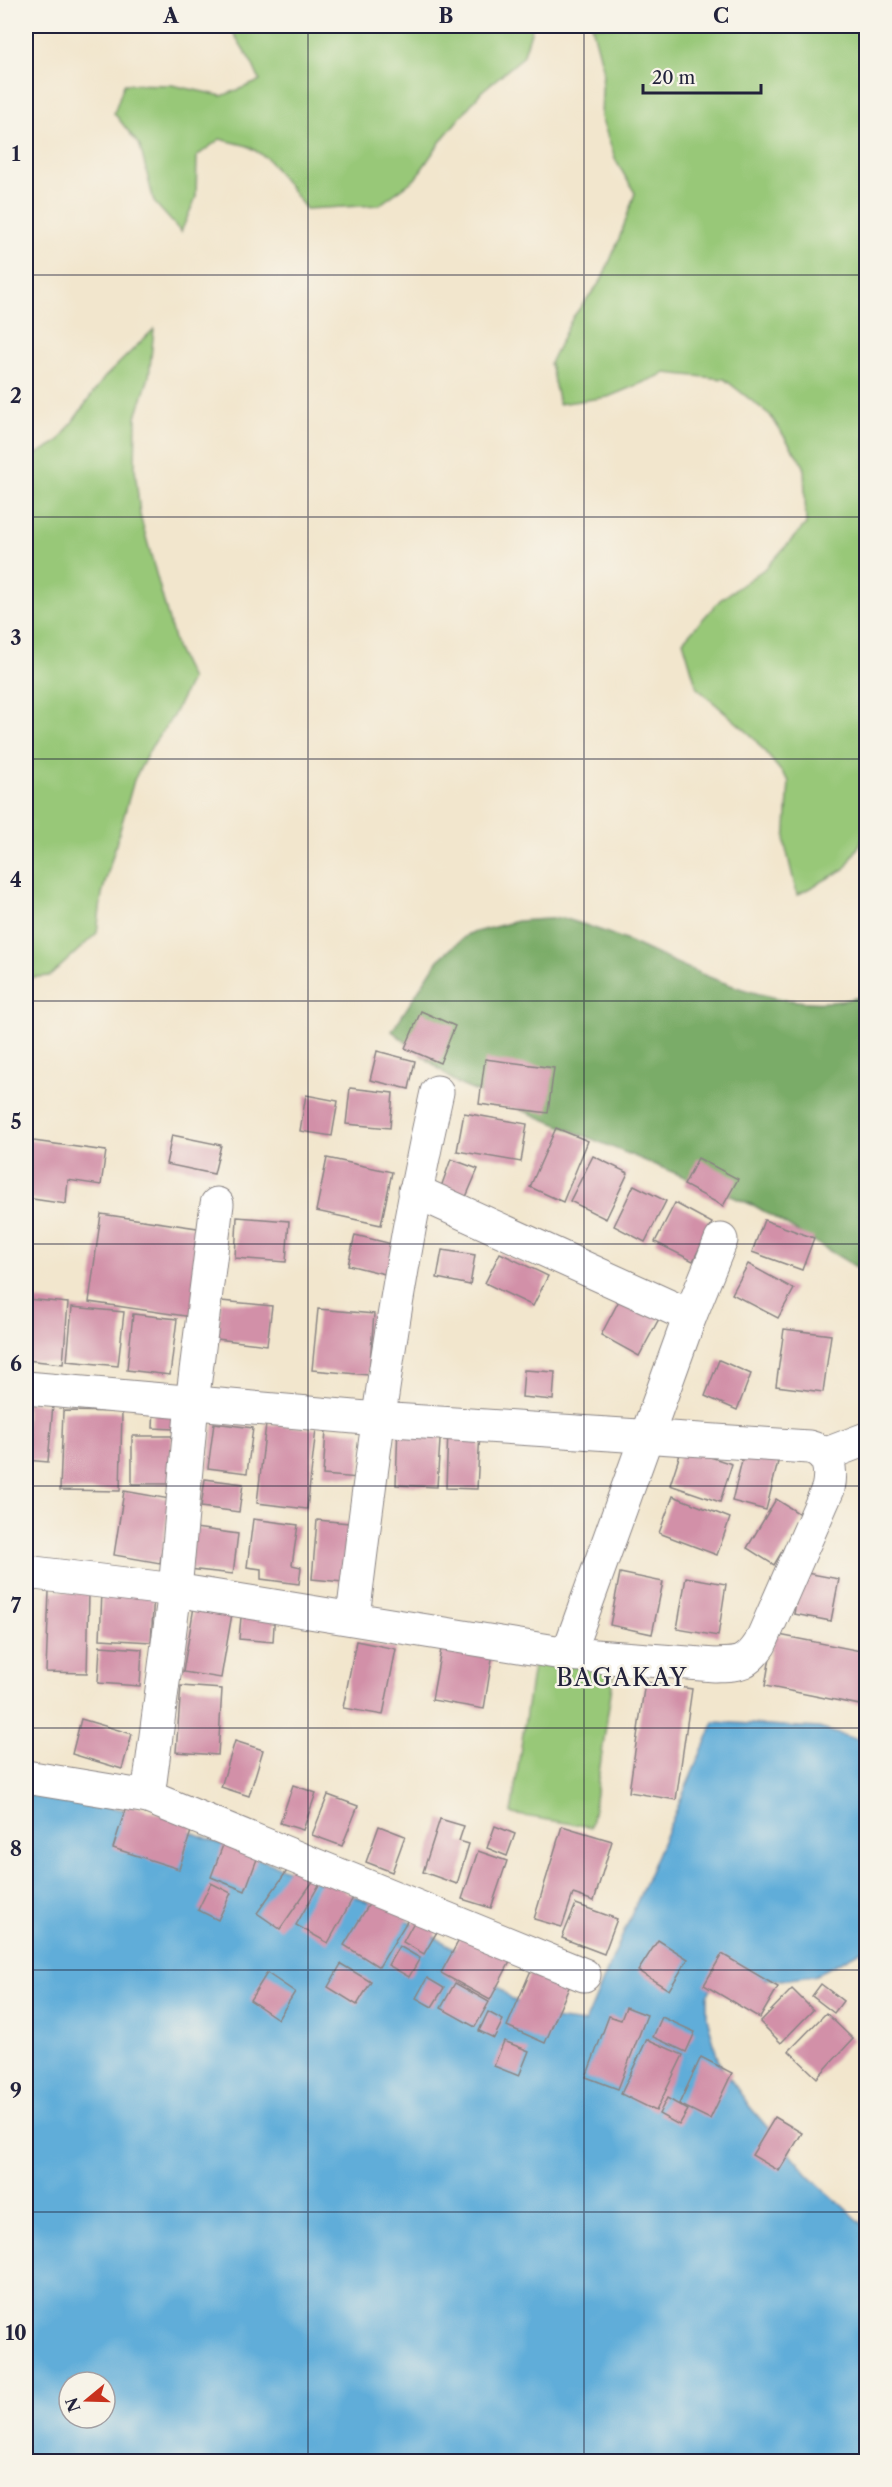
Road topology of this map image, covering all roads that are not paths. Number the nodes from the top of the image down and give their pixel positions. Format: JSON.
{"nodes":[{"id":1,"x":437,"y":1092,"type":"dead end"},
{"id":2,"x":415,"y":1191,"type":"junction"},
{"id":3,"x":218,"y":1204,"type":"dead end"},
{"id":4,"x":721,"y":1240,"type":"dead end"},
{"id":5,"x":690,"y":1316,"type":"junction"},
{"id":6,"x":26,"y":1388,"type":"edge"},
{"id":7,"x":192,"y":1403,"type":"junction"},
{"id":8,"x":377,"y":1419,"type":"junction"},
{"id":9,"x":647,"y":1437,"type":"junction"},
{"id":10,"x":867,"y":1439,"type":"edge"},
{"id":11,"x":824,"y":1455,"type":"junction"},
{"id":12,"x":26,"y":1572,"type":"edge"},
{"id":13,"x":175,"y":1590,"type":"junction"},
{"id":14,"x":353,"y":1617,"type":"junction"},
{"id":15,"x":568,"y":1654,"type":"junction"},
{"id":16,"x":26,"y":1777,"type":"edge"},
{"id":17,"x":148,"y":1797,"type":"junction"},
{"id":18,"x":584,"y":1975,"type":"dead end"}],
"edges":[{"from":1,"to":2,"type":"street"},
{"from":2,"to":5,"type":"street"},
{"from":2,"to":8,"type":"street"},
{"from":3,"to":7,"type":"street"},
{"from":4,"to":5,"type":"street"},
{"from":5,"to":9,"type":"street"},
{"from":6,"to":7,"type":"street"},
{"from":7,"to":8,"type":"street"},
{"from":7,"to":13,"type":"street"},
{"from":8,"to":9,"type":"street"},
{"from":8,"to":14,"type":"street"},
{"from":9,"to":11,"type":"street"},
{"from":9,"to":15,"type":"street"},
{"from":10,"to":11,"type":"street"},
{"from":11,"to":15,"type":"street"},
{"from":12,"to":13,"type":"street"},
{"from":13,"to":14,"type":"street"},
{"from":13,"to":17,"type":"street"},
{"from":14,"to":15,"type":"street"},
{"from":16,"to":17,"type":"street"},
{"from":17,"to":18,"type":"street"}]}
